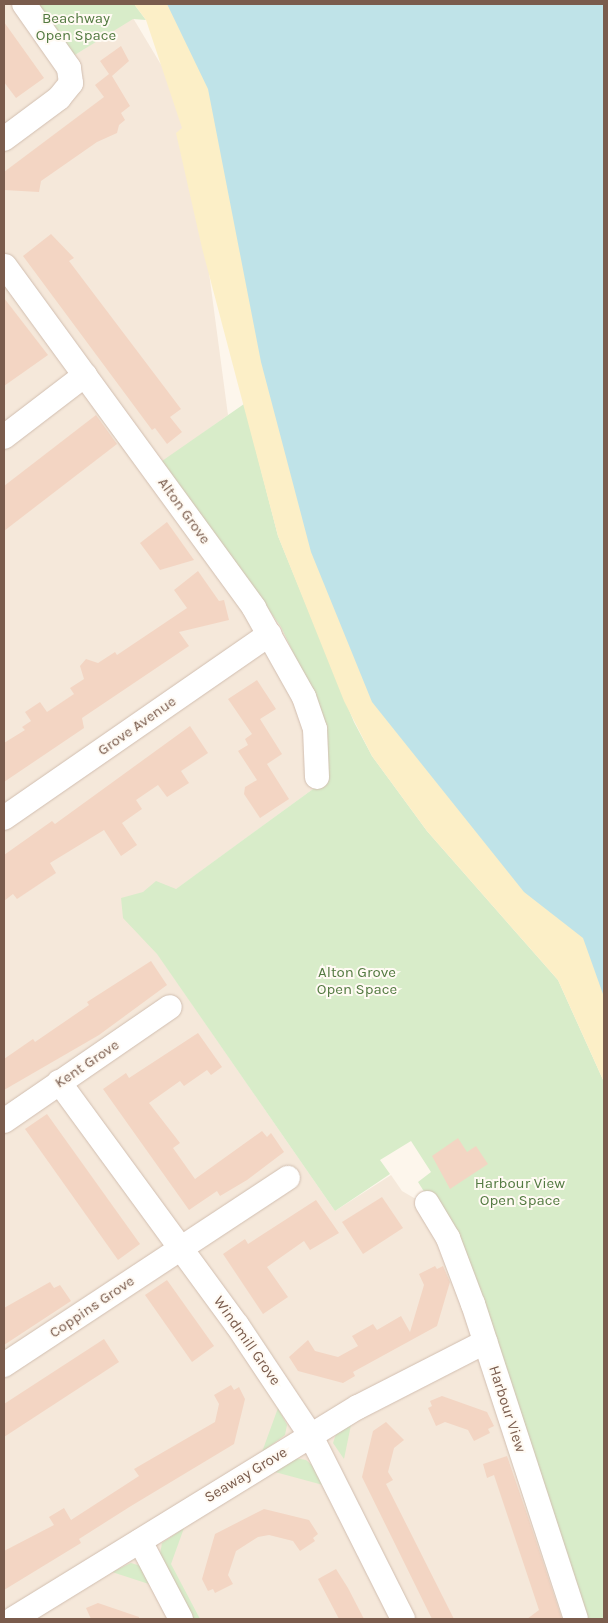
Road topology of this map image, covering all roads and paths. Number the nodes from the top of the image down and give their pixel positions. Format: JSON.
{"nodes":[{"id":1,"x":24,"y":4,"type":"edge"},
{"id":2,"x":4,"y":139,"type":"edge"},
{"id":3,"x":5,"y":266,"type":"edge"},
{"id":4,"x":85,"y":375,"type":"junction"},
{"id":5,"x":4,"y":437,"type":"edge"},
{"id":6,"x":270,"y":634,"type":"junction"},
{"id":7,"x":317,"y":777,"type":"dead end"},
{"id":8,"x":4,"y":818,"type":"edge"},
{"id":9,"x":170,"y":1007,"type":"dead end"},
{"id":10,"x":59,"y":1082,"type":"junction"},
{"id":11,"x":4,"y":1121,"type":"edge"},
{"id":12,"x":288,"y":1178,"type":"dead end"},
{"id":13,"x":427,"y":1203,"type":"dead end"},
{"id":14,"x":180,"y":1248,"type":"junction"},
{"id":15,"x":485,"y":1342,"type":"junction"},
{"id":16,"x":4,"y":1365,"type":"edge"},
{"id":17,"x":311,"y":1436,"type":"junction"},
{"id":18,"x":140,"y":1541,"type":"junction"},
{"id":19,"x":14,"y":1619,"type":"edge"},
{"id":20,"x":181,"y":1619,"type":"edge"},
{"id":21,"x":403,"y":1619,"type":"edge"},
{"id":22,"x":576,"y":1619,"type":"edge"}],
"edges":[{"from":1,"to":2,"type":"street"},
{"from":3,"to":4,"type":"street","name":"Alton Grove"},
{"from":4,"to":5,"type":"street"},
{"from":4,"to":6,"type":"street","name":"Alton Grove"},
{"from":6,"to":7,"type":"street","name":"Alton Grove"},
{"from":6,"to":8,"type":"street","name":"Grove Avenue"},
{"from":9,"to":10,"type":"street","name":"Kent Grove"},
{"from":10,"to":11,"type":"street","name":"Kent Grove"},
{"from":10,"to":14,"type":"street","name":"Windmill Grove"},
{"from":12,"to":14,"type":"street","name":"Coppins Grove"},
{"from":13,"to":15,"type":"street","name":"Harbour View"},
{"from":14,"to":16,"type":"street","name":"Coppins Grove"},
{"from":14,"to":17,"type":"street","name":"Windmill Grove"},
{"from":15,"to":17,"type":"street","name":"Seaway Grove"},
{"from":15,"to":22,"type":"street","name":"Harbour View"},
{"from":17,"to":18,"type":"street","name":"Seaway Grove"},
{"from":17,"to":21,"type":"street","name":"Windmill Grove"},
{"from":18,"to":19,"type":"street","name":"Seaway Grove"},
{"from":18,"to":20,"type":"street"}]}
